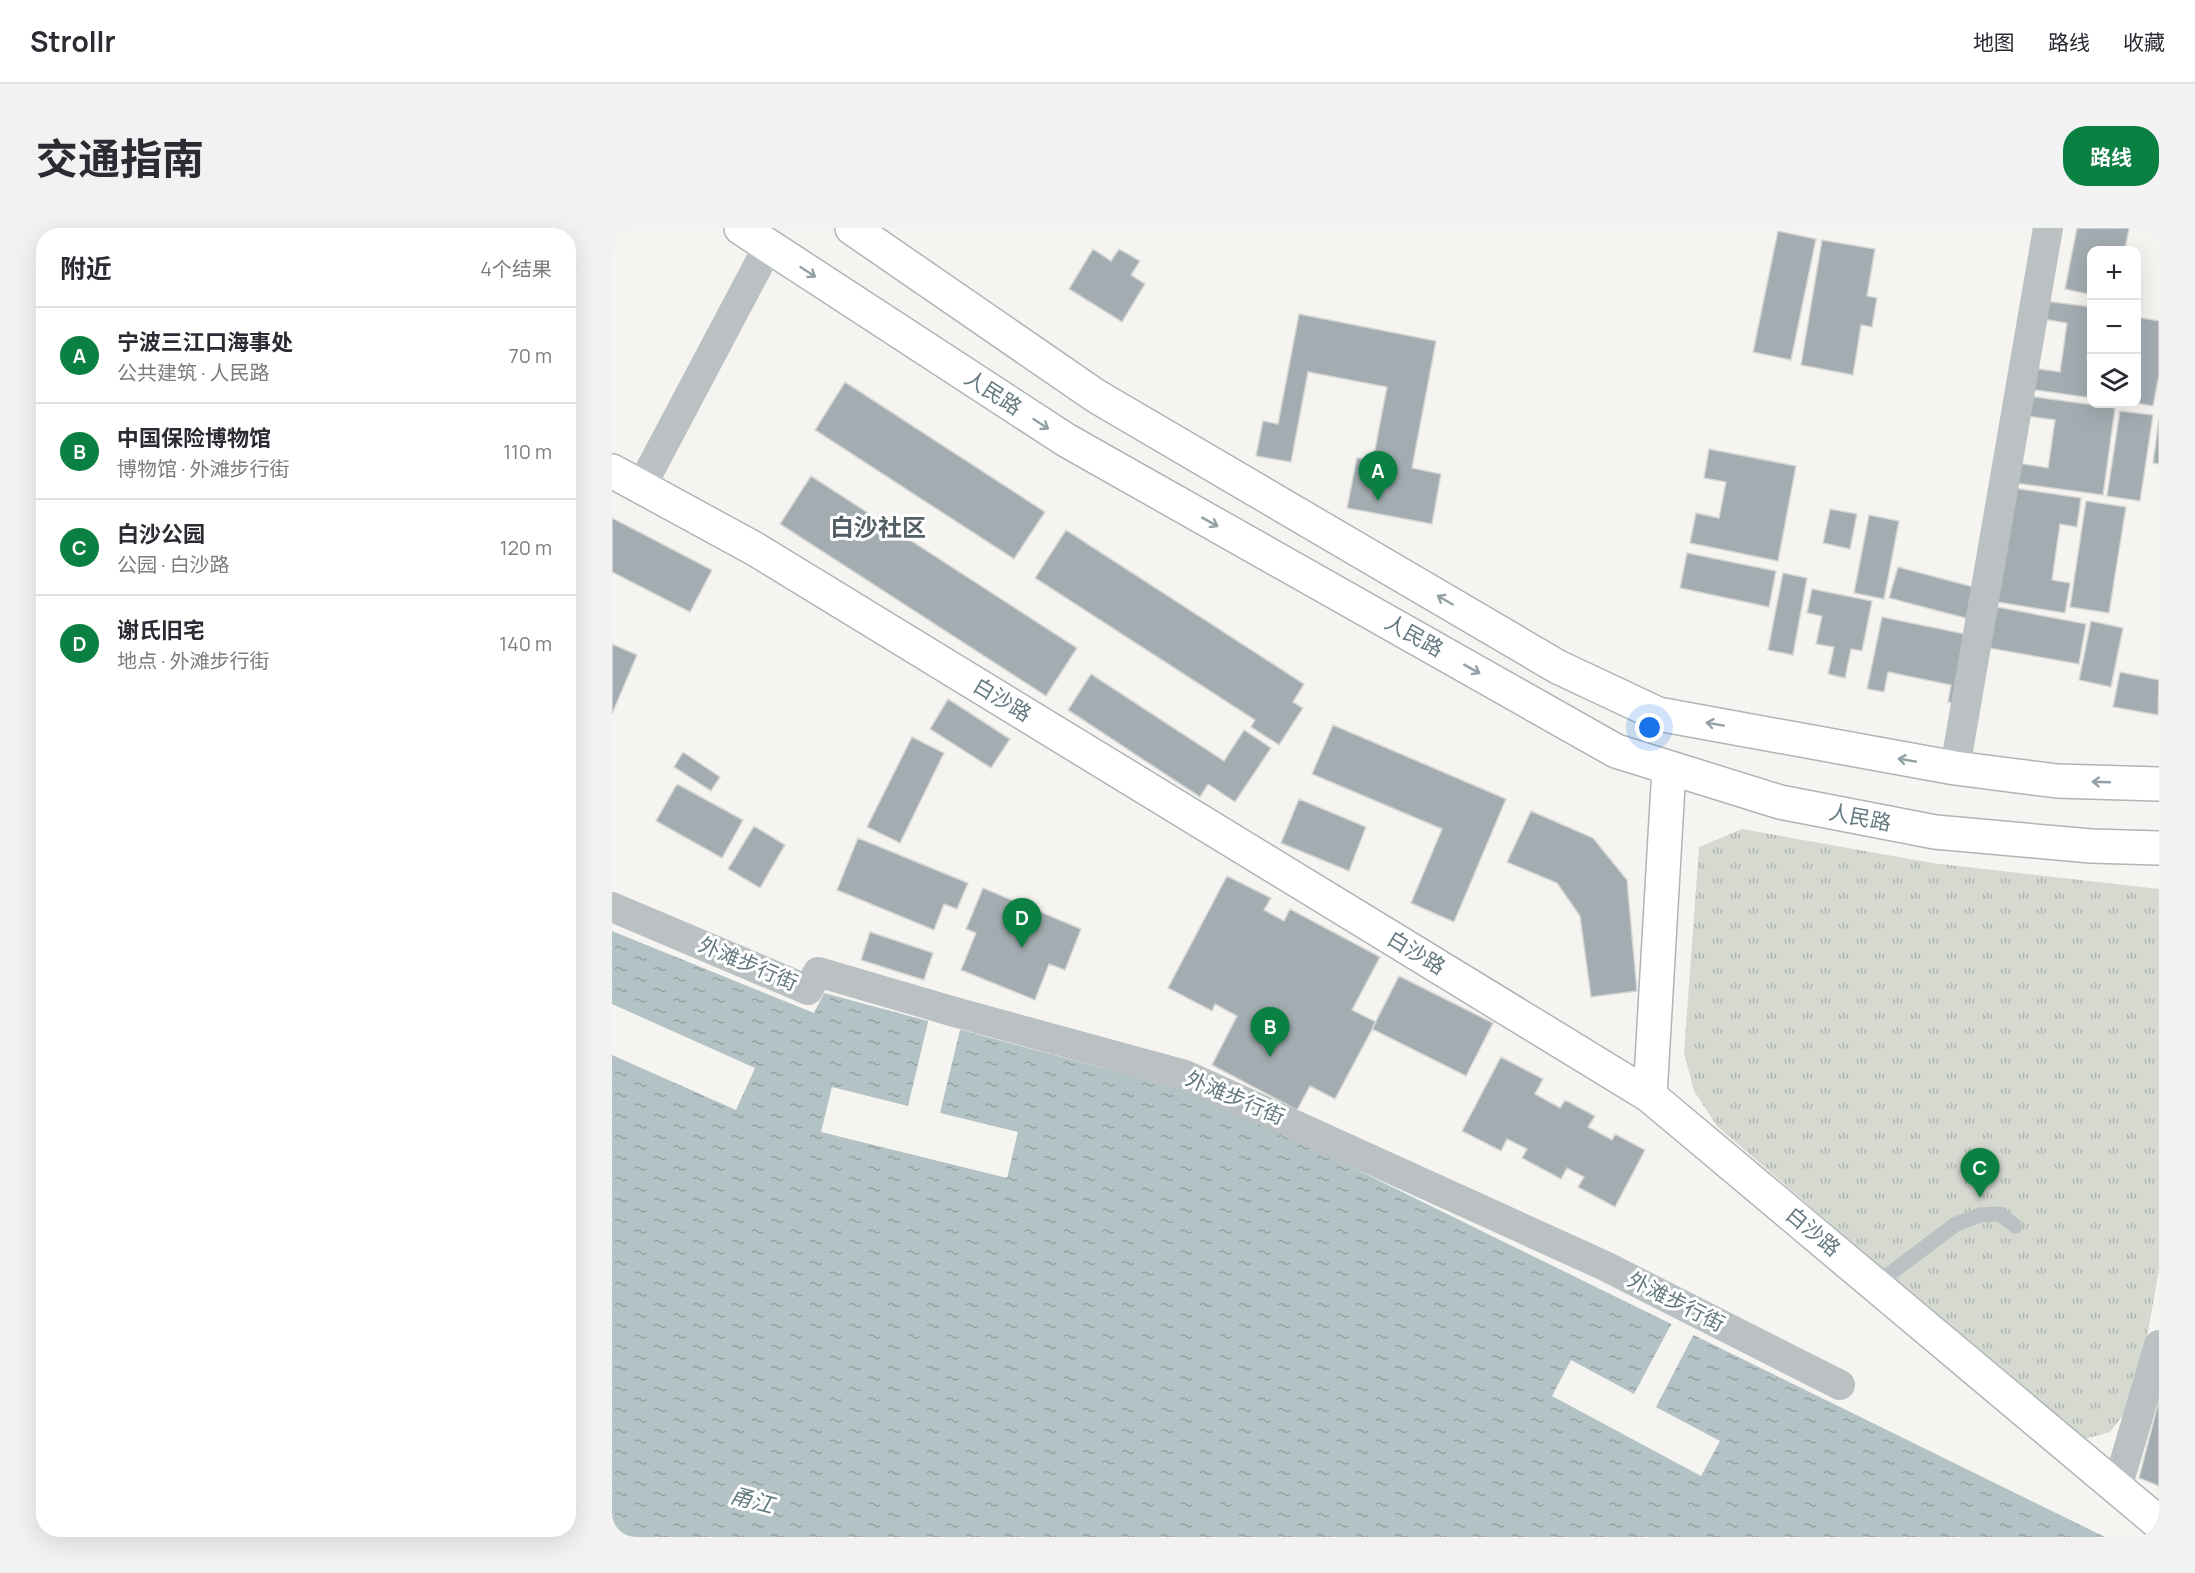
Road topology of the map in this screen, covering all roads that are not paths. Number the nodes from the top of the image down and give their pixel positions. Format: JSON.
{"nodes":[{"id":1,"x":852,"y":228,"type":"edge"},
{"id":2,"x":2048,"y":228,"type":"edge"},
{"id":3,"x":753,"y":234,"type":"edge"},
{"id":4,"x":612,"y":471,"type":"edge"},
{"id":5,"x":642,"y":485,"type":"junction"},
{"id":6,"x":1668,"y":768,"type":"junction"},
{"id":7,"x":1955,"y":768,"type":"junction"},
{"id":8,"x":2159,"y":784,"type":"edge"},
{"id":9,"x":2159,"y":848,"type":"edge"},
{"id":10,"x":612,"y":907,"type":"edge"},
{"id":11,"x":1650,"y":1096,"type":"junction"},
{"id":12,"x":2015,"y":1226,"type":"dead end"},
{"id":13,"x":1875,"y":1285,"type":"junction"},
{"id":14,"x":2159,"y":1345,"type":"edge"},
{"id":15,"x":1840,"y":1385,"type":"dead end"},
{"id":16,"x":2117,"y":1488,"type":"junction"},
{"id":17,"x":2159,"y":1523,"type":"edge"}],
"edges":[{"from":7,"to":1,"type":"main road","one_way":true},
{"from":2,"to":7,"type":"street"},
{"from":3,"to":5,"type":"street"},
{"from":3,"to":6,"type":"main road","name":"人民路","one_way":true},
{"from":4,"to":5,"type":"main road","name":"白沙路"},
{"from":5,"to":11,"type":"main road","name":"白沙路"},
{"from":6,"to":9,"type":"main road","name":"人民路"},
{"from":6,"to":11,"type":"main road"},
{"from":8,"to":7,"type":"main road","one_way":true},
{"from":10,"to":15,"type":"street","name":"外滩步行街"},
{"from":11,"to":13,"type":"main road","name":"白沙路"},
{"from":12,"to":13,"type":"lane"},
{"from":13,"to":16,"type":"main road","name":"白沙路"},
{"from":14,"to":16,"type":"street"},
{"from":16,"to":17,"type":"main road","name":"白沙路"}]}
